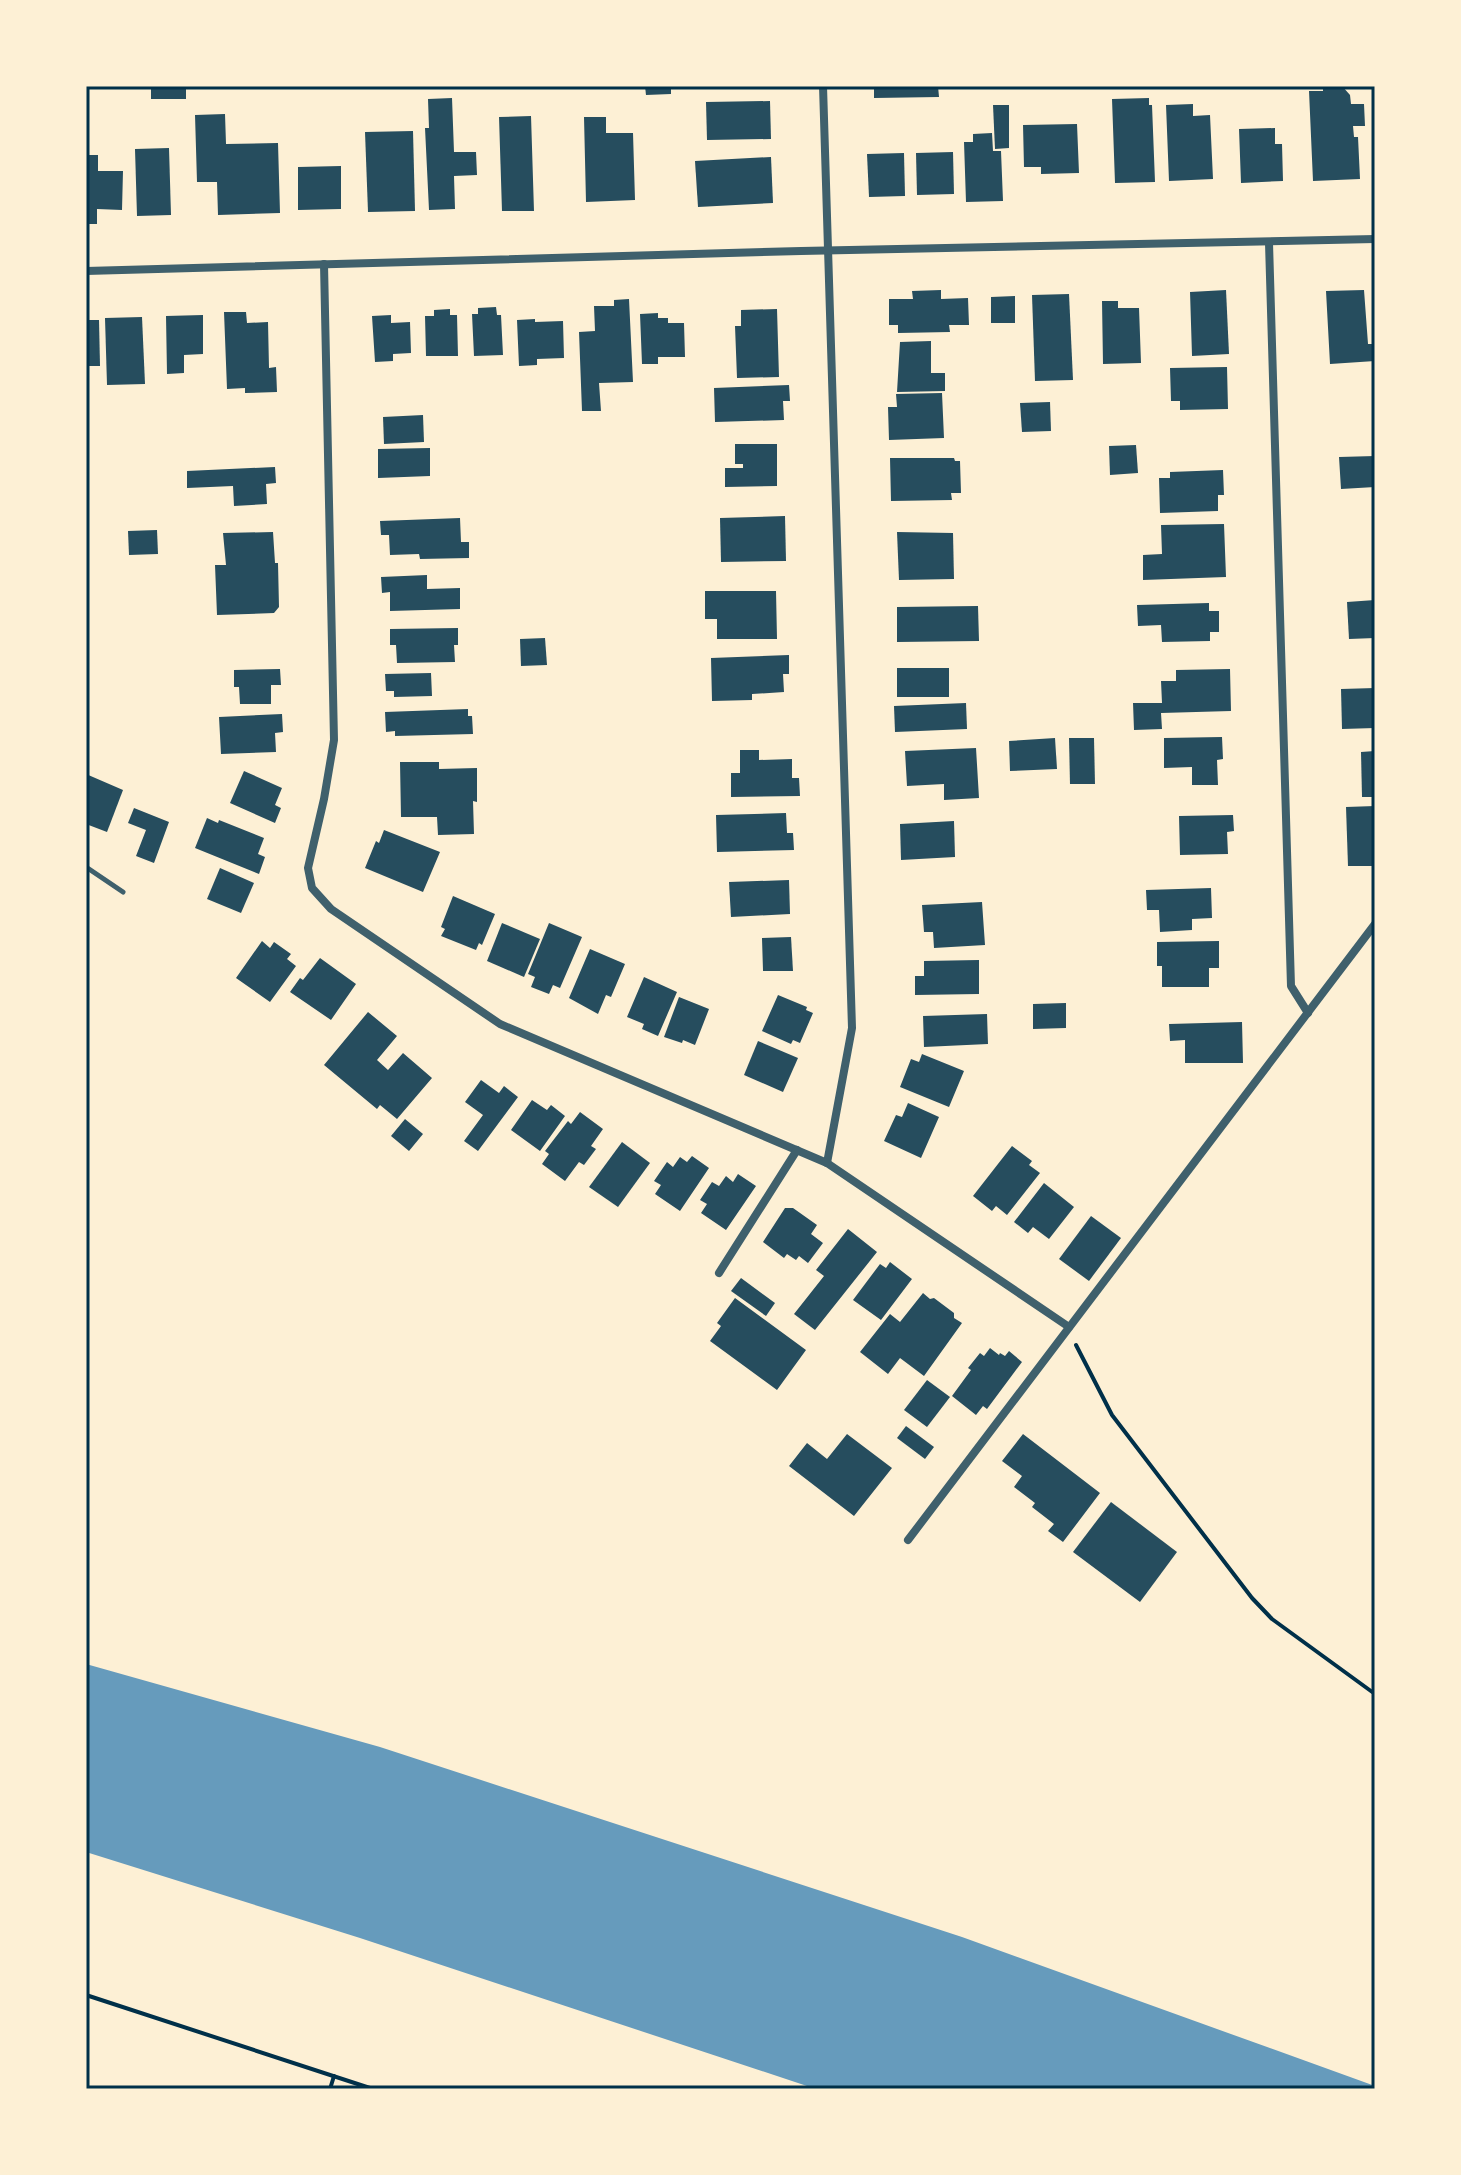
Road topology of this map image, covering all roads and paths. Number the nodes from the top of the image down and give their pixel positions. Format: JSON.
{"nodes":[{"id":1,"x":823,"y":86,"type":"edge"},
{"id":2,"x":1375,"y":239,"type":"edge"},
{"id":3,"x":1269,"y":243,"type":"junction"},
{"id":4,"x":829,"y":250,"type":"junction"},
{"id":5,"x":324,"y":264,"type":"junction"},
{"id":6,"x":86,"y":271,"type":"edge"},
{"id":7,"x":86,"y":867,"type":"edge"},
{"id":8,"x":123,"y":892,"type":"dead end"},
{"id":9,"x":1375,"y":924,"type":"edge"},
{"id":10,"x":1308,"y":1013,"type":"junction"},
{"id":11,"x":797,"y":1150,"type":"junction"},
{"id":12,"x":827,"y":1163,"type":"junction"},
{"id":13,"x":719,"y":1273,"type":"dead end"},
{"id":14,"x":1069,"y":1327,"type":"junction"},
{"id":15,"x":908,"y":1540,"type":"dead end"},
{"id":16,"x":1375,"y":1694,"type":"edge"},
{"id":17,"x":86,"y":1995,"type":"edge"},
{"id":18,"x":334,"y":2076,"type":"junction"},
{"id":19,"x":330,"y":2089,"type":"edge"},
{"id":20,"x":373,"y":2089,"type":"edge"}],
"edges":[{"from":1,"to":4,"type":"street"},
{"from":2,"to":3,"type":"street"},
{"from":3,"to":4,"type":"street"},
{"from":3,"to":10,"type":"street"},
{"from":4,"to":5,"type":"street"},
{"from":4,"to":12,"type":"street"},
{"from":5,"to":6,"type":"street"},
{"from":5,"to":11,"type":"street"},
{"from":7,"to":8,"type":"lane"},
{"from":9,"to":10,"type":"street"},
{"from":10,"to":14,"type":"street"},
{"from":11,"to":12,"type":"street"},
{"from":11,"to":13,"type":"street"},
{"from":12,"to":14,"type":"street"},
{"from":14,"to":15,"type":"street"},
{"from":14,"to":16,"type":"path"},
{"from":17,"to":18,"type":"path"},
{"from":18,"to":19,"type":"path"},
{"from":18,"to":20,"type":"path"}]}
